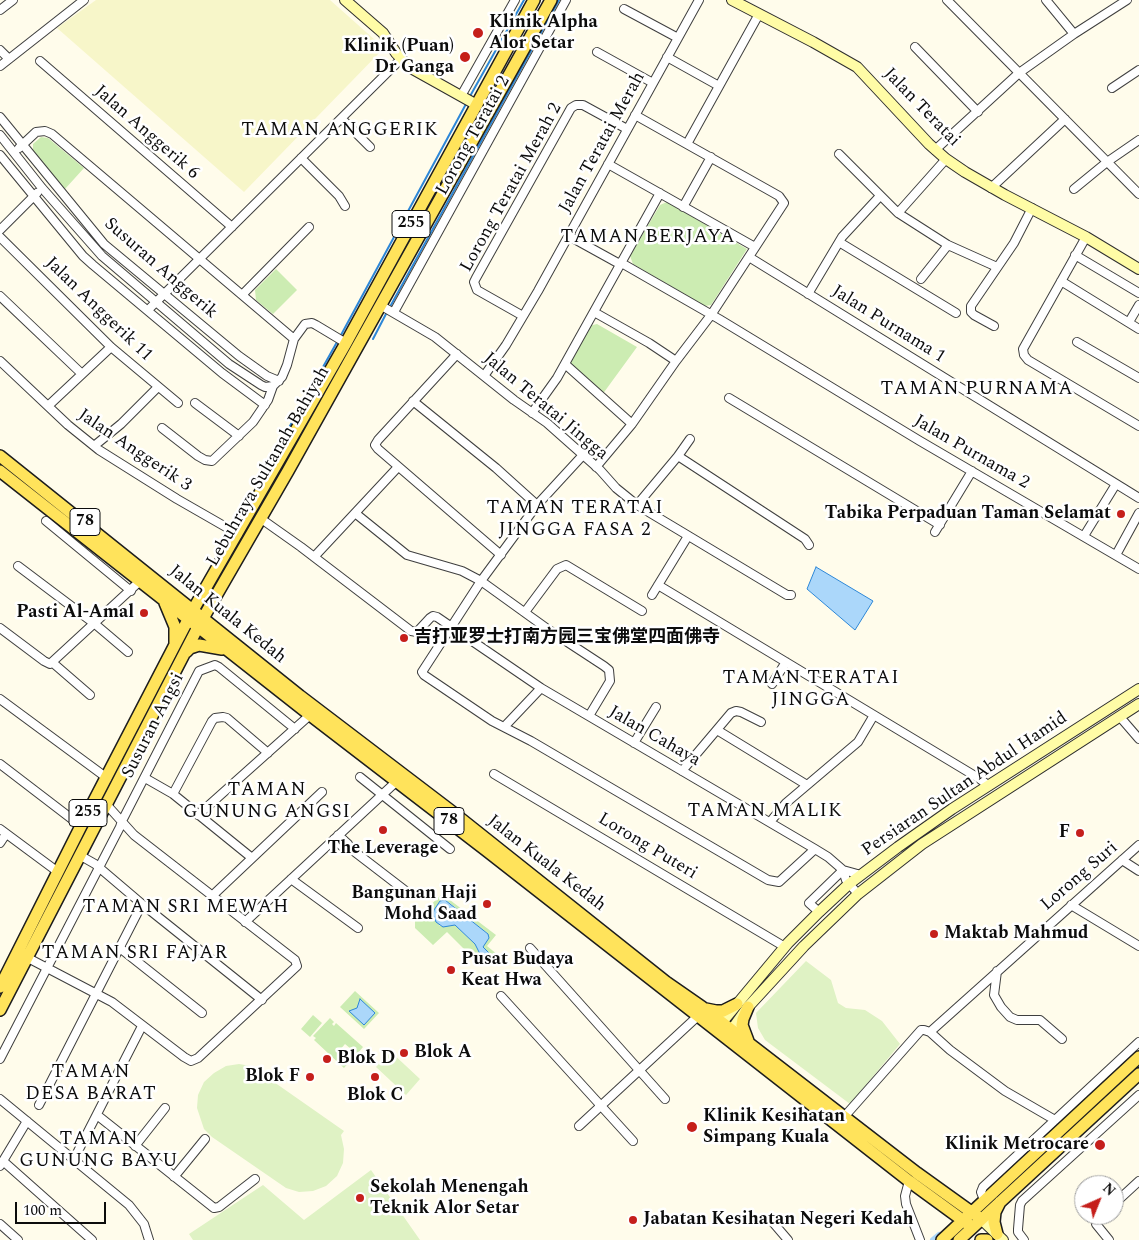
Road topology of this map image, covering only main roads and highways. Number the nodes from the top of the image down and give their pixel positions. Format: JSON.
{"nodes":[{"id":1,"x":345,"y":0,"type":"edge"},
{"id":2,"x":534,"y":0,"type":"edge"},
{"id":3,"x":551,"y":0,"type":"edge"},
{"id":4,"x":732,"y":0,"type":"edge"},
{"id":5,"x":468,"y":100,"type":"junction"},
{"id":6,"x":1139,"y":269,"type":"edge"},
{"id":7,"x":351,"y":345,"type":"junction"},
{"id":8,"x":316,"y":421,"type":"junction"},
{"id":9,"x":286,"y":450,"type":"junction"},
{"id":10,"x":0,"y":456,"type":"edge"},
{"id":11,"x":0,"y":471,"type":"edge"},
{"id":12,"x":76,"y":515,"type":"junction"},
{"id":13,"x":69,"y":524,"type":"junction"},
{"id":14,"x":210,"y":581,"type":"junction"},
{"id":15,"x":166,"y":595,"type":"junction"},
{"id":16,"x":216,"y":596,"type":"junction"},
{"id":17,"x":191,"y":615,"type":"junction"},
{"id":18,"x":201,"y":623,"type":"junction"},
{"id":19,"x":215,"y":628,"type":"junction"},
{"id":20,"x":175,"y":646,"type":"junction"},
{"id":21,"x":227,"y":650,"type":"junction"},
{"id":22,"x":185,"y":654,"type":"junction"},
{"id":23,"x":1139,"y":689,"type":"edge"},
{"id":24,"x":1139,"y":704,"type":"edge"},
{"id":25,"x":1099,"y":715,"type":"junction"},
{"id":26,"x":326,"y":721,"type":"junction"},
{"id":27,"x":1106,"y":726,"type":"junction"},
{"id":28,"x":0,"y":987,"type":"edge"},
{"id":29,"x":743,"y":1006,"type":"junction"},
{"id":30,"x":0,"y":1010,"type":"edge"},
{"id":31,"x":700,"y":1012,"type":"junction"},
{"id":32,"x":718,"y":1026,"type":"junction"},
{"id":33,"x":728,"y":1033,"type":"junction"},
{"id":34,"x":749,"y":1043,"type":"junction"},
{"id":35,"x":1139,"y":1057,"type":"edge"},
{"id":36,"x":1139,"y":1074,"type":"edge"},
{"id":37,"x":790,"y":1087,"type":"junction"},
{"id":38,"x":954,"y":1200,"type":"junction"},
{"id":39,"x":984,"y":1200,"type":"junction"},
{"id":40,"x":1000,"y":1201,"type":"junction"},
{"id":41,"x":942,"y":1205,"type":"junction"},
{"id":42,"x":972,"y":1219,"type":"junction"},
{"id":43,"x":945,"y":1237,"type":"edge"},
{"id":44,"x":993,"y":1238,"type":"edge"},
{"id":45,"x":959,"y":1240,"type":"edge"},
{"id":46,"x":982,"y":1240,"type":"edge"}],
"edges":[{"from":1,"to":5,"type":"main road"},
{"from":2,"to":5,"type":"main road","name":"Lebuhraya Sultanah Bahiyah","number":"255"},
{"from":3,"to":7,"type":"main road","name":"Lebuhraya Sultanah Bahiyah","number":"255"},
{"from":4,"to":6,"type":"main road","name":"Jalan Teratai"},
{"from":5,"to":7,"type":"main road","name":"Lebuhraya Sultanah Bahiyah","number":"255"},
{"from":7,"to":8,"type":"main road","name":"Lebuhraya Sultanah Bahiyah","number":"255"},
{"from":7,"to":9,"type":"main road","name":"Lebuhraya Sultanah Bahiyah","number":"255"},
{"from":8,"to":9,"type":"main road"},
{"from":8,"to":16,"type":"main road","name":"Lebuhraya Sultanah Bahiyah","number":"255"},
{"from":9,"to":14,"type":"main road","name":"Lebuhraya Sultanah Bahiyah","number":"255"},
{"from":10,"to":12,"type":"main road","name":"Jalan Kuala Kedah","number":"78"},
{"from":11,"to":13,"type":"main road","name":"Jalan Kuala Kedah","number":"78"},
{"from":12,"to":13,"type":"main road"},
{"from":12,"to":15,"type":"main road","name":"Jalan Kuala Kedah","number":"78"},
{"from":13,"to":15,"type":"main road","name":"Jalan Kuala Kedah","number":"78"},
{"from":14,"to":15,"type":"main road"},
{"from":14,"to":17,"type":"main road","name":"Lebuhraya Sultanah Bahiyah","number":"255"},
{"from":15,"to":17,"type":"main road","name":"Jalan Kuala Kedah","number":"78"},
{"from":15,"to":20,"type":"main road"},
{"from":16,"to":18,"type":"main road","name":"Lebuhraya Sultanah Bahiyah","number":"255"},
{"from":16,"to":19,"type":"main road"},
{"from":17,"to":18,"type":"main road","name":"Jalan Kuala Kedah","number":"78"},
{"from":17,"to":20,"type":"main road","name":"Lebuhraya Sultanah Bahiyah","number":"255"},
{"from":18,"to":19,"type":"main road","name":"Jalan Kuala Kedah","number":"78"},
{"from":18,"to":21,"type":"main road","name":"Jalan Kuala Kedah","number":"78"},
{"from":18,"to":22,"type":"main road","name":"Lebuhraya Sultanah Bahiyah","number":"255"},
{"from":19,"to":26,"type":"main road","name":"Jalan Kuala Kedah","number":"78"},
{"from":20,"to":28,"type":"main road","name":"Lebuhraya Sultanah Bahiyah","number":"255"},
{"from":21,"to":22,"type":"main road"},
{"from":21,"to":26,"type":"main road","name":"Jalan Kuala Kedah","number":"78"},
{"from":22,"to":30,"type":"main road","name":"Lebuhraya Sultanah Bahiyah","number":"255"},
{"from":23,"to":25,"type":"main road","name":"Persiaran Sultan Abdul Hamid"},
{"from":24,"to":27,"type":"main road","name":"Persiaran Sultan Abdul Hamid"},
{"from":25,"to":27,"type":"main road"},
{"from":25,"to":29,"type":"main road","name":"Persiaran Sultan Abdul Hamid"},
{"from":26,"to":31,"type":"main road","name":"Jalan Kuala Kedah","number":"78"},
{"from":26,"to":31,"type":"main road","name":"Jalan Kuala Kedah","number":"78"},
{"from":27,"to":29,"type":"main road","name":"Persiaran Sultan Abdul Hamid"},
{"from":29,"to":31,"type":"main road"},
{"from":29,"to":32,"type":"main road","name":"Persiaran Sultan Abdul Hamid"},
{"from":29,"to":33,"type":"main road","name":"Persiaran Sultan Abdul Hamid"},
{"from":29,"to":34,"type":"main road"},
{"from":31,"to":32,"type":"main road","name":"Jalan Kuala Kedah","number":"78"},
{"from":31,"to":37,"type":"main road"},
{"from":32,"to":33,"type":"main road","name":"Jalan Kuala Kedah","number":"78"},
{"from":33,"to":34,"type":"main road","name":"Jalan Kuala Kedah","number":"78"},
{"from":33,"to":37,"type":"main road","name":"Jalan Kuala Kedah","number":"78"},
{"from":34,"to":38,"type":"main road","name":"Jalan Kuala Kedah","number":"78"},
{"from":35,"to":39,"type":"main road"},
{"from":36,"to":40,"type":"main road"},
{"from":37,"to":41,"type":"main road","name":"Jalan Kuala Kedah","number":"78"},
{"from":38,"to":39,"type":"main road"},
{"from":38,"to":42,"type":"main road","name":"Jalan Kuala Kedah","number":"78"},
{"from":39,"to":42,"type":"main road"},
{"from":40,"to":42,"type":"main road"},
{"from":40,"to":44,"type":"main road"},
{"from":41,"to":42,"type":"main road","name":"Jalan Kuala Kedah","number":"78"},
{"from":41,"to":43,"type":"main road"},
{"from":42,"to":43,"type":"main road"},
{"from":42,"to":44,"type":"main road"},
{"from":42,"to":45,"type":"main road"},
{"from":44,"to":46,"type":"main road"}]}
